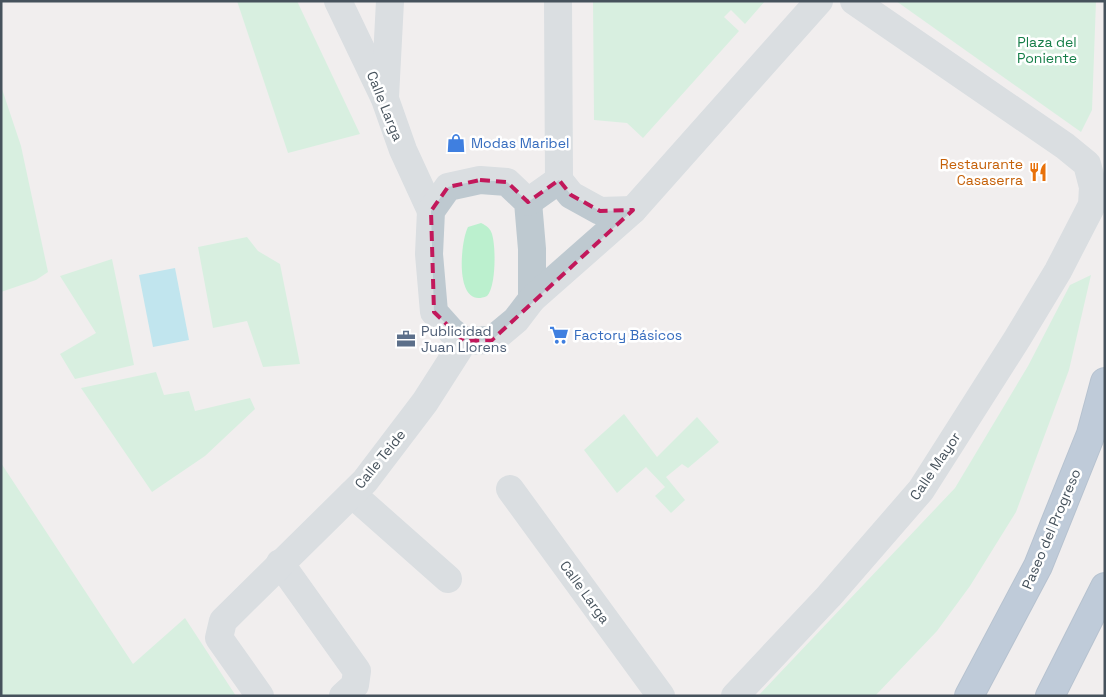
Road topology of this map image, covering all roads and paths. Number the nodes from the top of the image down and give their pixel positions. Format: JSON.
{"nodes":[{"id":1,"x":338,"y":1,"type":"edge"},
{"id":2,"x":390,"y":1,"type":"edge"},
{"id":3,"x":558,"y":1,"type":"edge"},
{"id":4,"x":819,"y":1,"type":"edge"},
{"id":5,"x":854,"y":1,"type":"edge"},
{"id":6,"x":385,"y":100,"type":"junction"},
{"id":7,"x":559,"y":180,"type":"junction"},
{"id":8,"x":528,"y":202,"type":"junction"},
{"id":9,"x":633,"y":210,"type":"junction"},
{"id":10,"x":431,"y":211,"type":"junction"},
{"id":11,"x":532,"y":299,"type":"junction"},
{"id":12,"x":464,"y":341,"type":"junction"},
{"id":13,"x":1105,"y":382,"type":"edge"},
{"id":14,"x":510,"y":489,"type":"dead end"},
{"id":15,"x":352,"y":494,"type":"junction"},
{"id":16,"x":280,"y":563,"type":"junction"},
{"id":17,"x":448,"y":579,"type":"dead end"},
{"id":18,"x":1105,"y":587,"type":"edge"},
{"id":19,"x":260,"y":696,"type":"edge"},
{"id":20,"x":342,"y":696,"type":"edge"},
{"id":21,"x":661,"y":696,"type":"edge"},
{"id":22,"x":735,"y":696,"type":"edge"},
{"id":23,"x":969,"y":696,"type":"edge"},
{"id":24,"x":1050,"y":696,"type":"edge"}],
"edges":[{"from":1,"to":6,"type":"street","name":"Calle Larga"},
{"from":2,"to":6,"type":"street"},
{"from":3,"to":7,"type":"street"},
{"from":4,"to":9,"type":"street"},
{"from":5,"to":22,"type":"street","name":"Calle Mayor"},
{"from":6,"to":10,"type":"street","name":"Calle Larga"},
{"from":7,"to":8,"type":"street"},
{"from":7,"to":9,"type":"street"},
{"from":8,"to":10,"type":"street"},
{"from":8,"to":11,"type":"street"},
{"from":9,"to":11,"type":"street"},
{"from":10,"to":12,"type":"street"},
{"from":11,"to":12,"type":"street"},
{"from":12,"to":15,"type":"street","name":"Calle Teide"},
{"from":13,"to":23,"type":"highway","name":"Paseo del Progreso"},
{"from":14,"to":21,"type":"street","name":"Calle Larga"},
{"from":15,"to":16,"type":"street","name":"Calle Teide"},
{"from":15,"to":17,"type":"street"},
{"from":16,"to":19,"type":"street","name":"Calle Teide"},
{"from":16,"to":20,"type":"street"},
{"from":18,"to":24,"type":"highway"}]}
